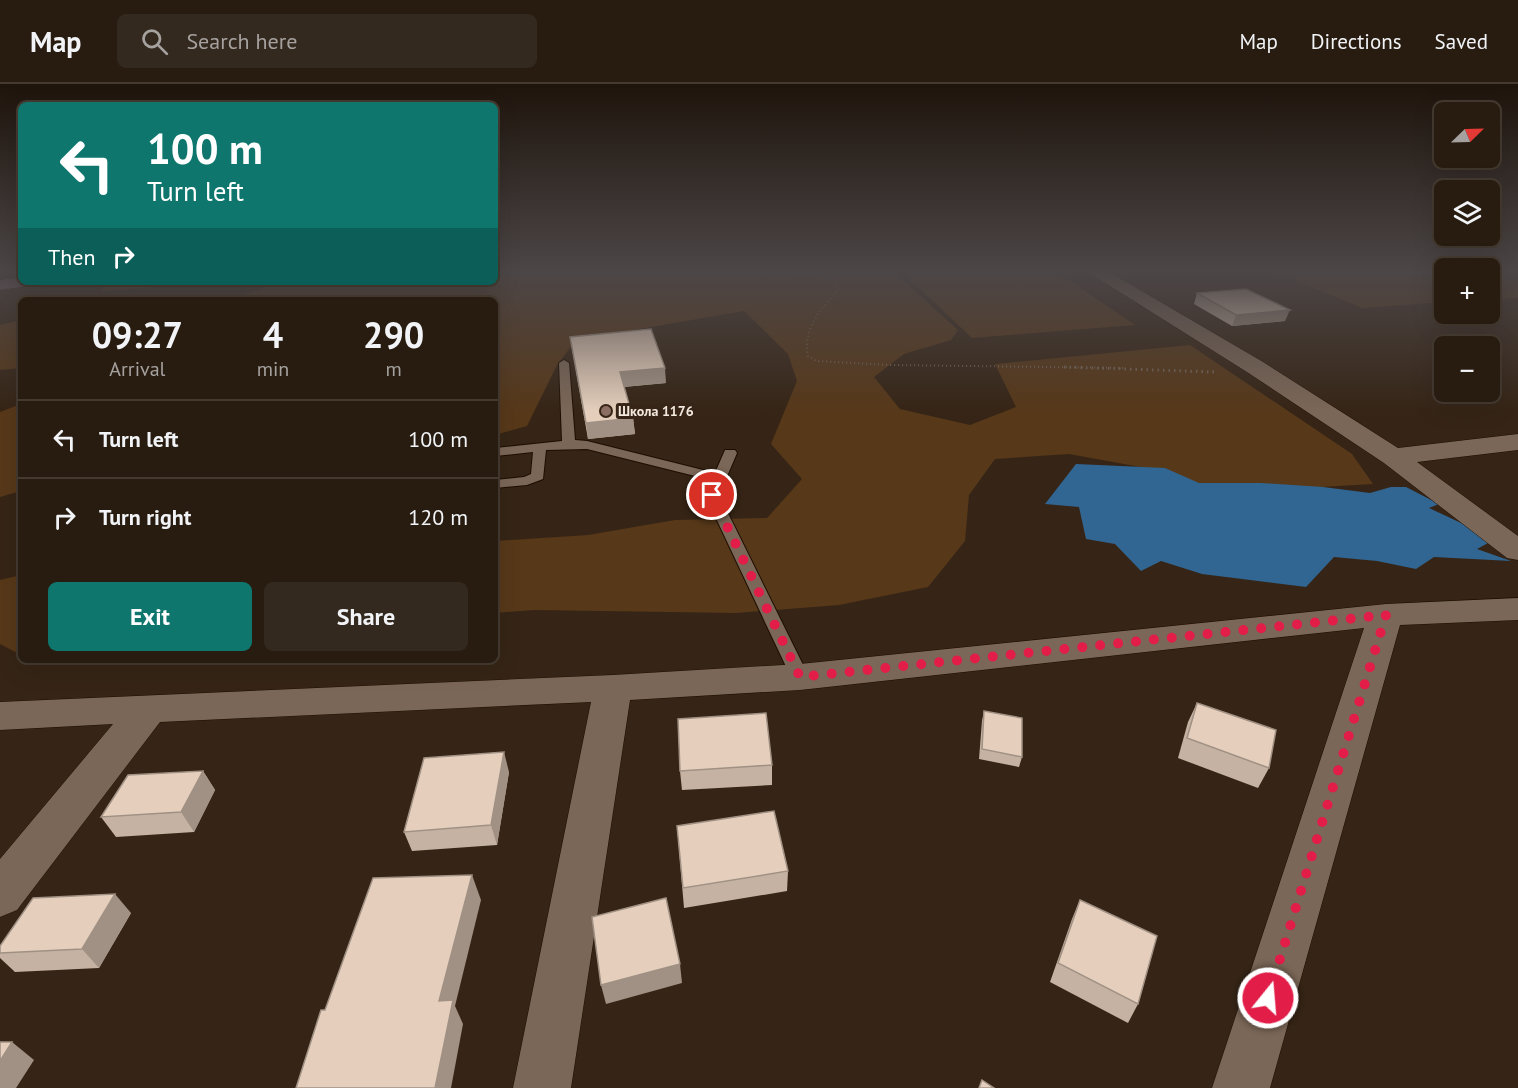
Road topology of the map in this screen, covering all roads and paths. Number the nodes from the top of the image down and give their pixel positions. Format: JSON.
{"nodes":[{"id":1,"x":816,"y":319,"type":"edge"},
{"id":2,"x":1175,"y":319,"type":"edge"},
{"id":3,"x":564,"y":363,"type":"dead end"},
{"id":4,"x":1219,"y":372,"type":"dead end"},
{"id":5,"x":1518,"y":442,"type":"edge"},
{"id":6,"x":569,"y":444,"type":"junction"},
{"id":7,"x":540,"y":447,"type":"junction"},
{"id":8,"x":498,"y":452,"type":"edge"},
{"id":9,"x":730,"y":453,"type":"dead end"},
{"id":10,"x":1393,"y":457,"type":"junction"},
{"id":11,"x":719,"y":478,"type":"junction"},
{"id":12,"x":498,"y":484,"type":"edge"},
{"id":13,"x":1518,"y":551,"type":"edge"},
{"id":14,"x":1518,"y":609,"type":"edge"},
{"id":15,"x":1386,"y":615,"type":"junction"},
{"id":16,"x":800,"y":677,"type":"junction"},
{"id":17,"x":613,"y":688,"type":"junction"},
{"id":18,"x":149,"y":708,"type":"junction"},
{"id":19,"x":0,"y":716,"type":"edge"},
{"id":20,"x":0,"y":895,"type":"edge"},
{"id":21,"x":542,"y":1088,"type":"edge"},
{"id":22,"x":1241,"y":1088,"type":"edge"}],
"edges":[{"from":1,"to":4,"type":"path"},
{"from":2,"to":10,"type":"street"},
{"from":3,"to":6,"type":"lane"},
{"from":5,"to":10,"type":"street"},
{"from":6,"to":7,"type":"lane"},
{"from":6,"to":11,"type":"lane"},
{"from":7,"to":8,"type":"lane"},
{"from":7,"to":12,"type":"lane"},
{"from":9,"to":11,"type":"lane"},
{"from":10,"to":13,"type":"street"},
{"from":11,"to":16,"type":"lane"},
{"from":14,"to":15,"type":"street"},
{"from":15,"to":16,"type":"street"},
{"from":15,"to":22,"type":"street"},
{"from":16,"to":17,"type":"street"},
{"from":17,"to":18,"type":"street"},
{"from":17,"to":21,"type":"street"},
{"from":18,"to":19,"type":"street"},
{"from":18,"to":20,"type":"street"}]}
